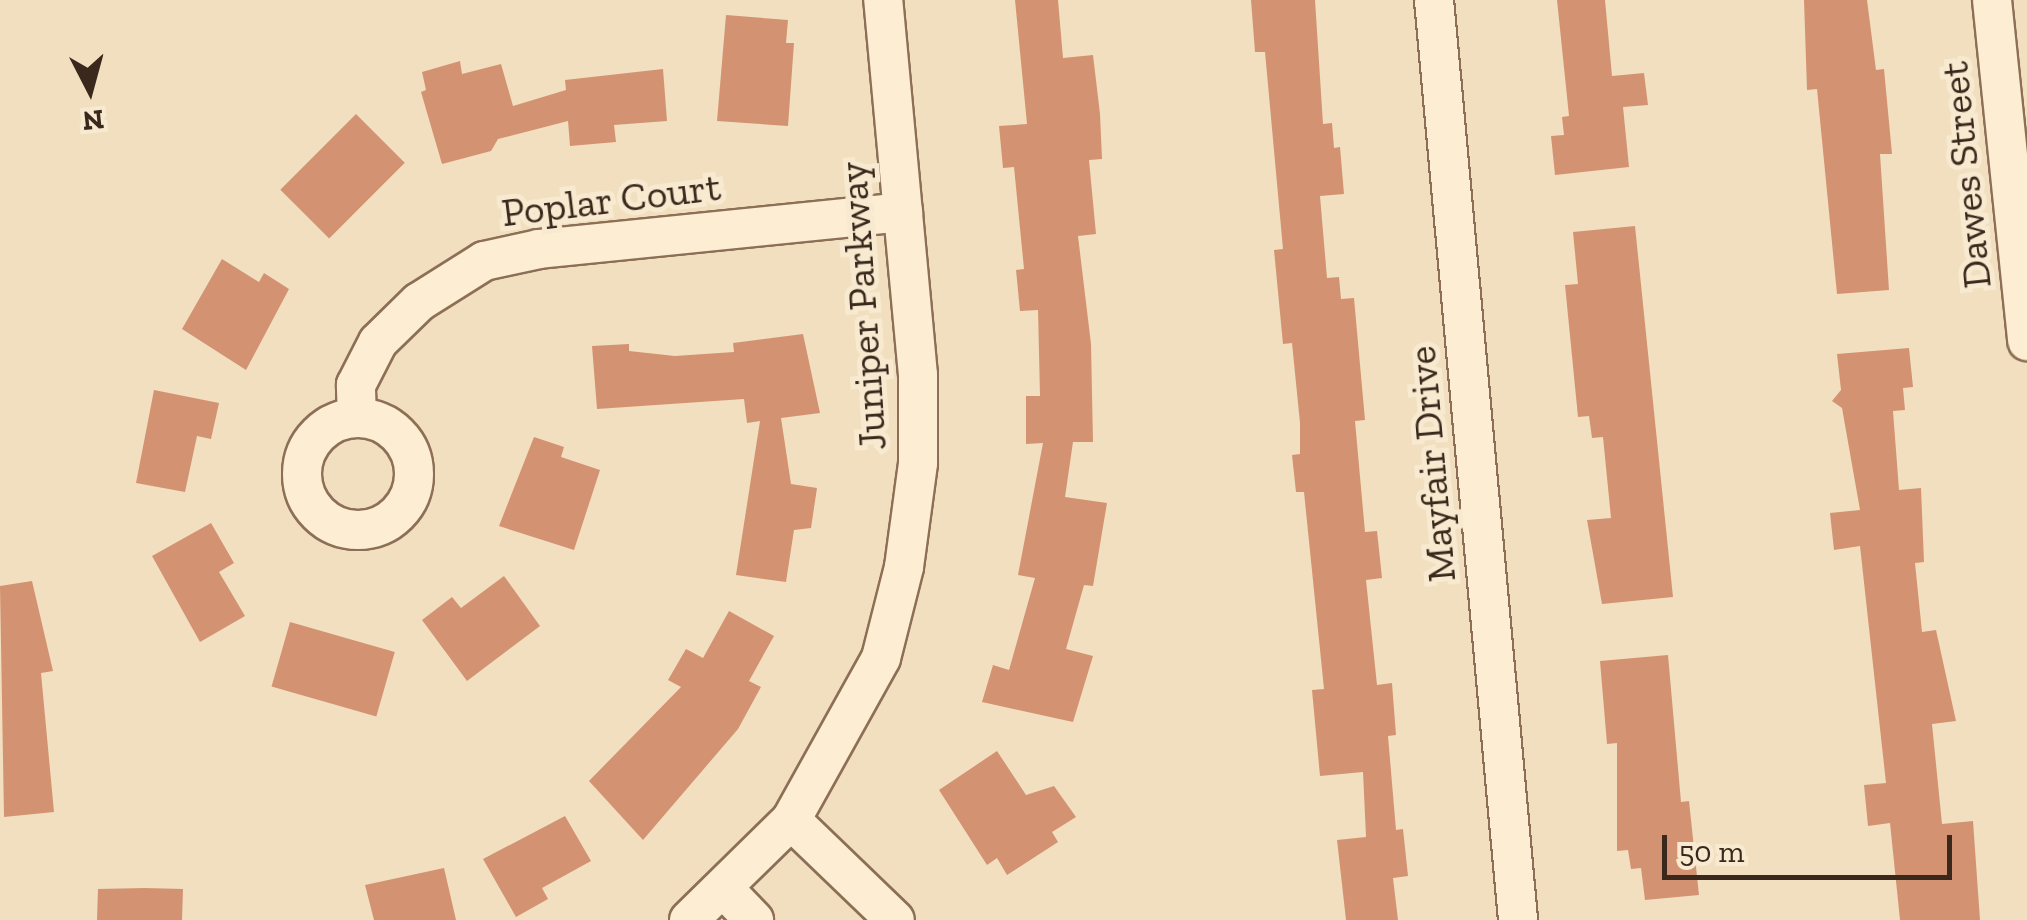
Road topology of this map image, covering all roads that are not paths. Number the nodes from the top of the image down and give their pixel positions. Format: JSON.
{"nodes":[{"id":1,"x":884,"y":0,"type":"edge"},
{"id":2,"x":1434,"y":0,"type":"edge"},
{"id":3,"x":1992,"y":0,"type":"edge"},
{"id":4,"x":903,"y":212,"type":"junction"},
{"id":5,"x":2027,"y":341,"type":"edge"},
{"id":6,"x":357,"y":418,"type":"dead end"},
{"id":7,"x":790,"y":820,"type":"junction"},
{"id":8,"x":725,"y":890,"type":"junction"},
{"id":9,"x":690,"y":920,"type":"edge"},
{"id":10,"x":754,"y":920,"type":"edge"},
{"id":11,"x":895,"y":920,"type":"edge"},
{"id":12,"x":1518,"y":920,"type":"edge"}],
"edges":[{"from":1,"to":4,"type":"street","name":"Juniper Parkway"},
{"from":2,"to":12,"type":"street","name":"Mayfair Drive"},
{"from":3,"to":5,"type":"street","name":"Dawes Street"},
{"from":4,"to":6,"type":"street","name":"Poplar Court"},
{"from":4,"to":7,"type":"street","name":"Juniper Parkway"},
{"from":7,"to":8,"type":"street","name":"Juniper Parkway"},
{"from":7,"to":11,"type":"street"},
{"from":8,"to":9,"type":"street","name":"Juniper Parkway"},
{"from":8,"to":10,"type":"street"}]}
